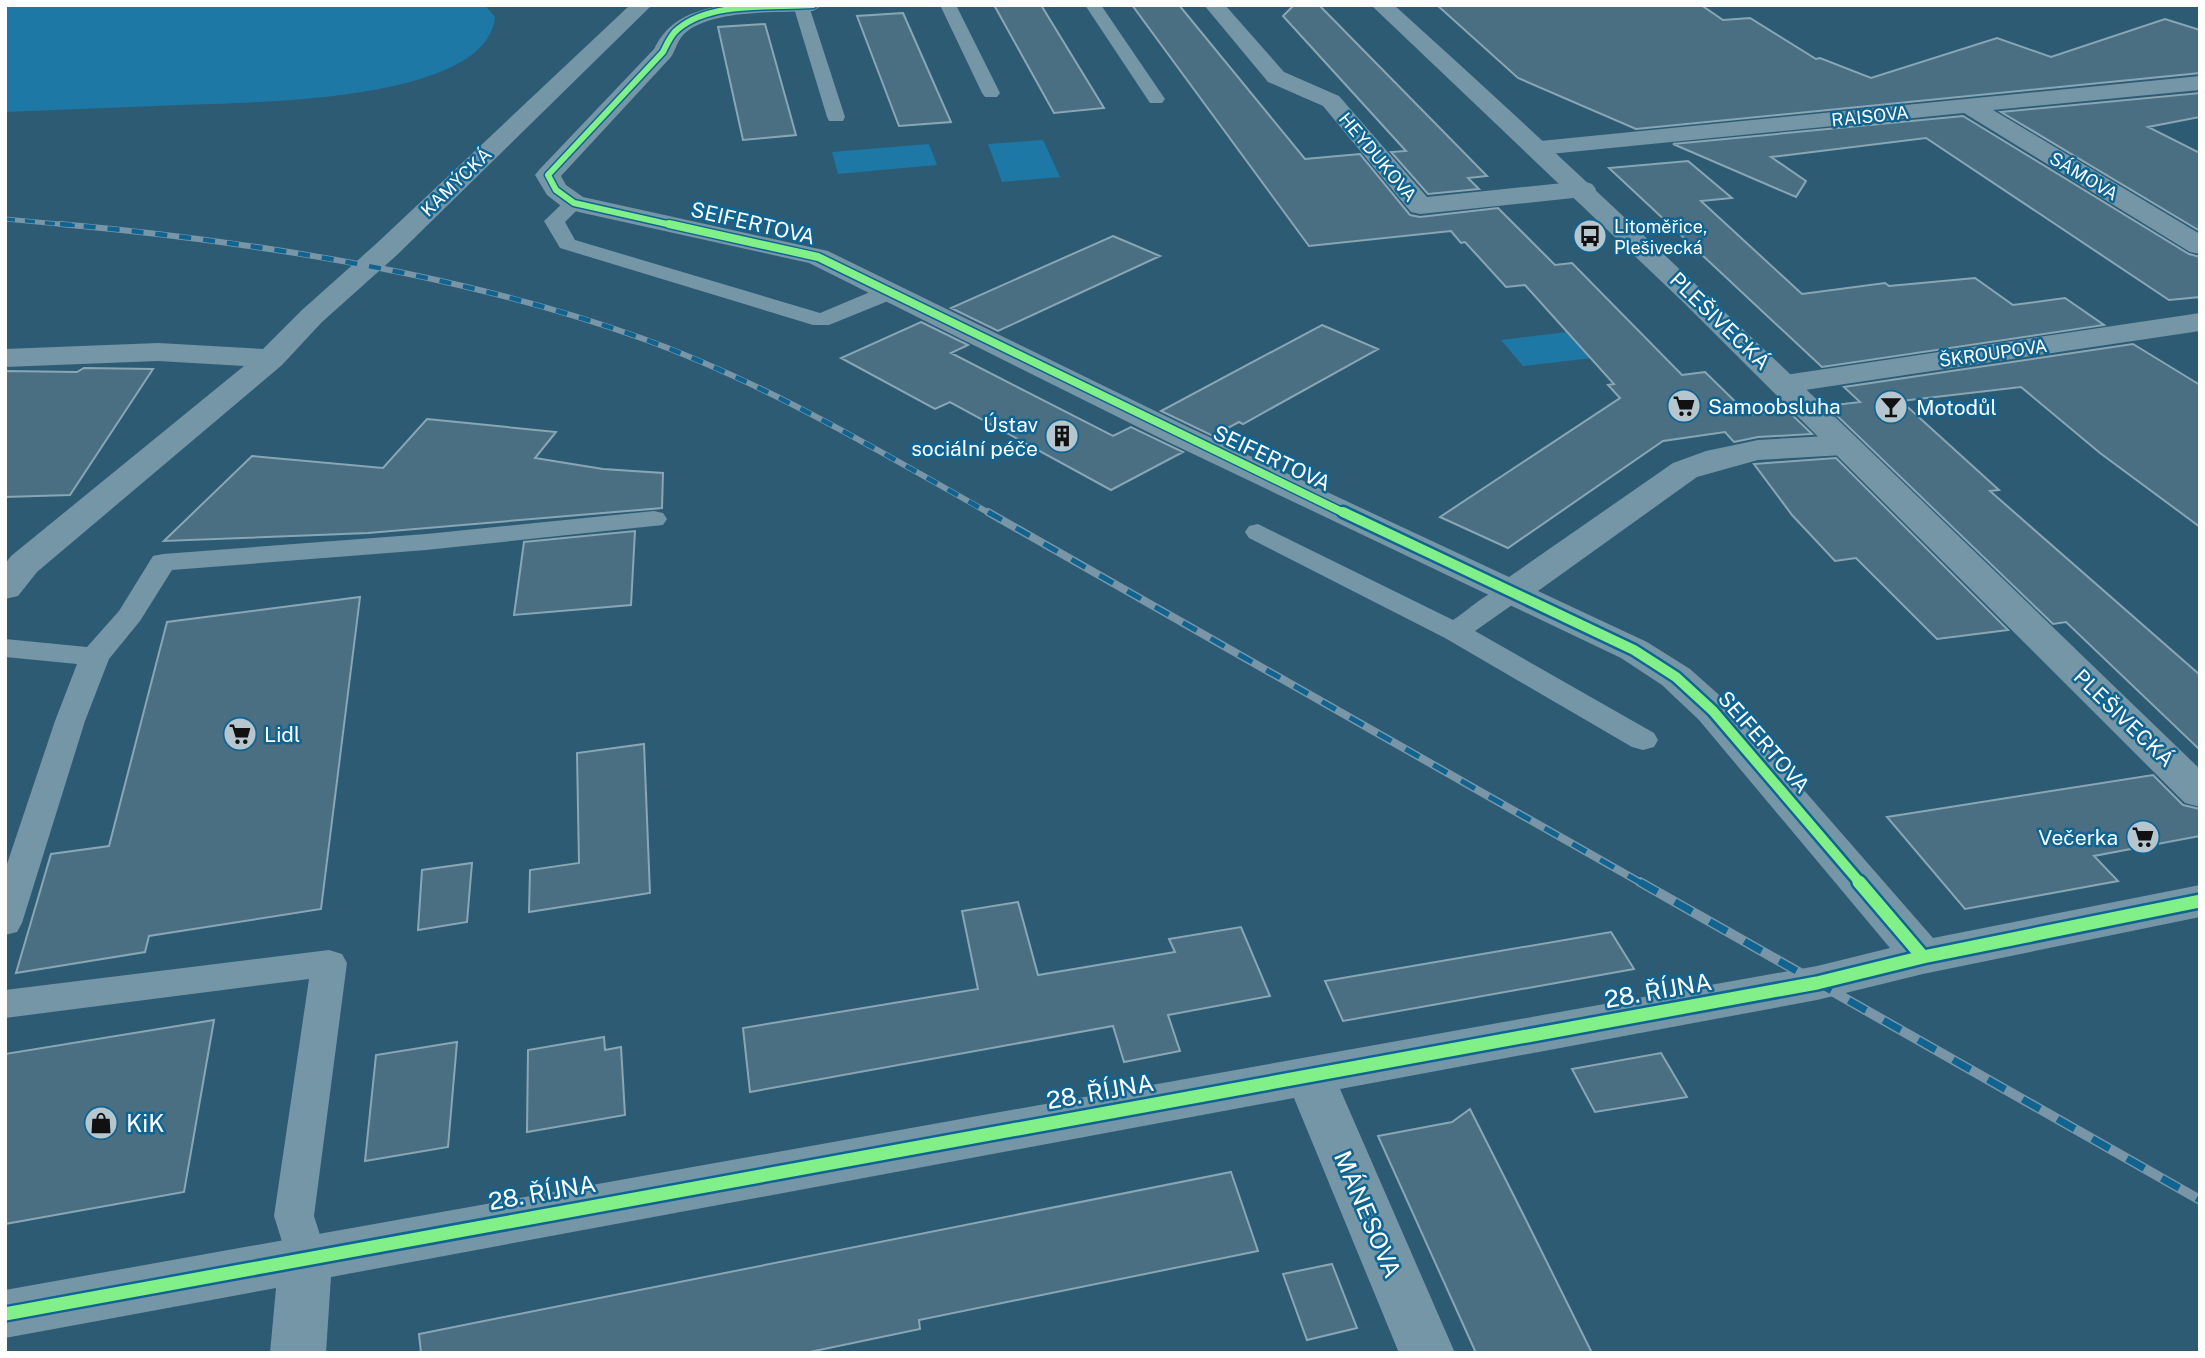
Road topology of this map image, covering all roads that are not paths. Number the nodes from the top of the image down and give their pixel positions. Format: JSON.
{"nodes":[{"id":1,"x":642,"y":5,"type":"edge"},
{"id":2,"x":813,"y":5,"type":"edge"},
{"id":3,"x":948,"y":5,"type":"edge"},
{"id":4,"x":1093,"y":5,"type":"edge"},
{"id":5,"x":1214,"y":5,"type":"edge"},
{"id":6,"x":1381,"y":5,"type":"edge"},
{"id":7,"x":801,"y":6,"type":"edge"},
{"id":8,"x":2200,"y":83,"type":"edge"},
{"id":9,"x":991,"y":93,"type":"dead end"},
{"id":10,"x":1156,"y":99,"type":"dead end"},
{"id":11,"x":1969,"y":106,"type":"junction"},
{"id":12,"x":836,"y":117,"type":"dead end"},
{"id":13,"x":527,"y":138,"type":"junction"},
{"id":14,"x":580,"y":140,"type":"junction"},
{"id":15,"x":1540,"y":148,"type":"junction"},
{"id":16,"x":1583,"y":189,"type":"junction"},
{"id":17,"x":574,"y":203,"type":"junction"},
{"id":18,"x":2200,"y":246,"type":"edge"},
{"id":19,"x":890,"y":292,"type":"junction"},
{"id":20,"x":2200,"y":322,"type":"edge"},
{"id":21,"x":5,"y":358,"type":"edge"},
{"id":22,"x":271,"y":359,"type":"junction"},
{"id":23,"x":1785,"y":384,"type":"junction"},
{"id":24,"x":1844,"y":445,"type":"junction"},
{"id":25,"x":654,"y":519,"type":"dead end"},
{"id":26,"x":1258,"y":532,"type":"dead end"},
{"id":27,"x":5,"y":588,"type":"edge"},
{"id":28,"x":1512,"y":592,"type":"junction"},
{"id":29,"x":1455,"y":632,"type":"junction"},
{"id":30,"x":5,"y":648,"type":"edge"},
{"id":31,"x":95,"y":657,"type":"junction"},
{"id":32,"x":1643,"y":740,"type":"dead end"},
{"id":33,"x":2200,"y":793,"type":"edge"},
{"id":34,"x":2200,"y":901,"type":"edge"},
{"id":35,"x":5,"y":923,"type":"edge"},
{"id":36,"x":1923,"y":957,"type":"junction"},
{"id":37,"x":5,"y":1004,"type":"edge"},
{"id":38,"x":1309,"y":1074,"type":"junction"},
{"id":39,"x":306,"y":1256,"type":"junction"},
{"id":40,"x":5,"y":1314,"type":"edge"},
{"id":41,"x":298,"y":1353,"type":"edge"},
{"id":42,"x":1427,"y":1353,"type":"edge"}],
"edges":[{"from":1,"to":13,"type":"street","name":"KAMÝCKÁ"},
{"from":2,"to":7,"type":"street"},
{"from":3,"to":9,"type":"lane"},
{"from":4,"to":10,"type":"lane"},
{"from":5,"to":16,"type":"street","name":"HEYDUKOVA"},
{"from":6,"to":15,"type":"street","name":"PLEŠIVECKÁ"},
{"from":7,"to":12,"type":"lane"},
{"from":7,"to":14,"type":"street"},
{"from":8,"to":11,"type":"street","name":"RAISOVA"},
{"from":11,"to":15,"type":"street","name":"RAISOVA"},
{"from":11,"to":18,"type":"street","name":"SÁMOVA"},
{"from":13,"to":14,"type":"street"},
{"from":13,"to":22,"type":"street","name":"KAMÝCKÁ"},
{"from":14,"to":17,"type":"street"},
{"from":15,"to":16,"type":"street","name":"PLEŠIVECKÁ"},
{"from":16,"to":23,"type":"street","name":"PLEŠIVECKÁ"},
{"from":17,"to":19,"type":"street","name":"SEIFERTOVA"},
{"from":17,"to":19,"type":"lane"},
{"from":19,"to":28,"type":"street","name":"SEIFERTOVA"},
{"from":20,"to":23,"type":"street","name":"ŠKROUPOVA"},
{"from":21,"to":22,"type":"street"},
{"from":22,"to":27,"type":"street","name":"KAMÝCKÁ"},
{"from":23,"to":24,"type":"street","name":"PLEŠIVECKÁ"},
{"from":24,"to":28,"type":"street"},
{"from":24,"to":33,"type":"street","name":"PLEŠIVECKÁ"},
{"from":25,"to":31,"type":"lane"},
{"from":26,"to":29,"type":"lane"},
{"from":28,"to":29,"type":"lane"},
{"from":28,"to":36,"type":"street","name":"SEIFERTOVA"},
{"from":29,"to":32,"type":"lane"},
{"from":30,"to":31,"type":"lane"},
{"from":31,"to":35,"type":"lane"},
{"from":34,"to":36,"type":"street","name":"28. ŘÍJNA"},
{"from":36,"to":38,"type":"street","name":"28. ŘÍJNA"},
{"from":37,"to":39,"type":"lane"},
{"from":38,"to":39,"type":"street","name":"28. ŘÍJNA"},
{"from":38,"to":42,"type":"street","name":"MÁNESOVA"},
{"from":39,"to":40,"type":"street","name":"28. ŘÍJNA"},
{"from":39,"to":41,"type":"street"}]}
